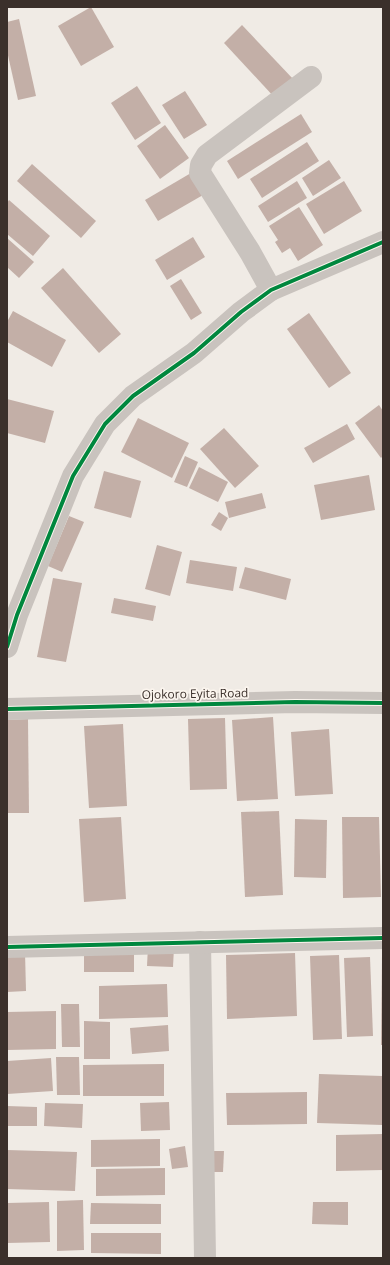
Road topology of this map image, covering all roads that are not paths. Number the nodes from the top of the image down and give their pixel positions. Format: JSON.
{"nodes":[{"id":1,"x":311,"y":77,"type":"dead end"},
{"id":2,"x":383,"y":242,"type":"edge"},
{"id":3,"x":271,"y":290,"type":"junction"},
{"id":4,"x":7,"y":647,"type":"edge"},
{"id":5,"x":383,"y":703,"type":"edge"},
{"id":6,"x":7,"y":709,"type":"edge"},
{"id":7,"x":383,"y":938,"type":"edge"},
{"id":8,"x":200,"y":942,"type":"junction"},
{"id":9,"x":7,"y":946,"type":"edge"},
{"id":10,"x":205,"y":1258,"type":"edge"}],
"edges":[{"from":1,"to":3,"type":"street"},
{"from":2,"to":3,"type":"street"},
{"from":3,"to":4,"type":"street"},
{"from":5,"to":6,"type":"street","name":"Ojokoro Eyita Road"},
{"from":7,"to":8,"type":"street"},
{"from":8,"to":9,"type":"street"},
{"from":8,"to":10,"type":"street"}]}
